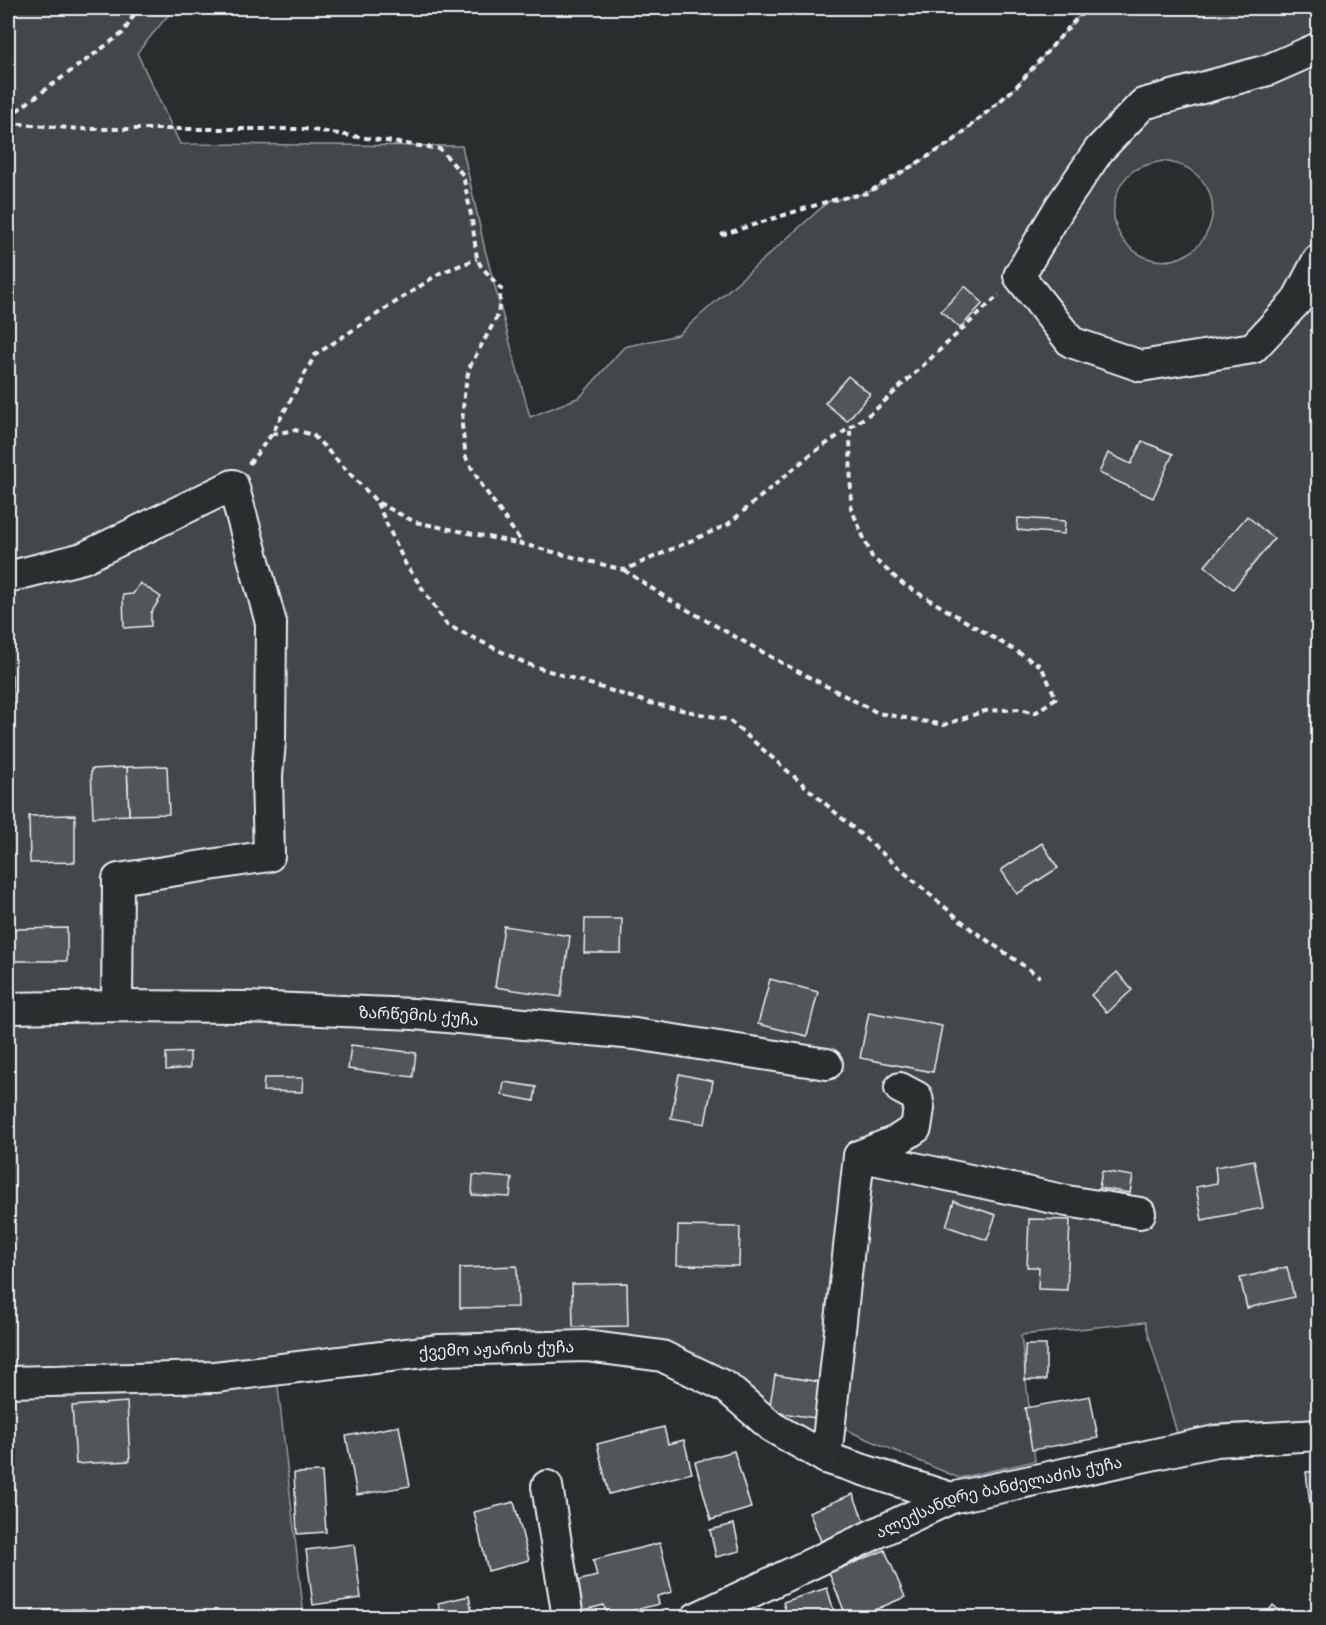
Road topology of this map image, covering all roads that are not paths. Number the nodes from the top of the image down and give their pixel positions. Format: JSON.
{"nodes":[{"id":1,"x":1318,"y":48,"type":"edge"},
{"id":2,"x":1318,"y":260,"type":"edge"},
{"id":3,"x":8,"y":577,"type":"edge"},
{"id":4,"x":117,"y":1006,"type":"junction"},
{"id":5,"x":8,"y":1008,"type":"edge"},
{"id":6,"x":826,"y":1064,"type":"dead end"},
{"id":7,"x":900,"y":1088,"type":"dead end"},
{"id":8,"x":859,"y":1156,"type":"junction"},
{"id":9,"x":1140,"y":1213,"type":"dead end"},
{"id":10,"x":8,"y":1382,"type":"edge"},
{"id":11,"x":1318,"y":1435,"type":"edge"},
{"id":12,"x":826,"y":1458,"type":"junction"},
{"id":13,"x":547,"y":1486,"type":"dead end"},
{"id":14,"x":951,"y":1498,"type":"junction"},
{"id":15,"x":568,"y":1617,"type":"edge"},
{"id":16,"x":696,"y":1617,"type":"edge"}],
"edges":[{"from":1,"to":2,"type":"street"},
{"from":3,"to":4,"type":"street"},
{"from":4,"to":5,"type":"street","name":"ზარწემის ქუჩა"},
{"from":4,"to":6,"type":"street","name":"ზარწემის ქუჩა"},
{"from":7,"to":8,"type":"street"},
{"from":8,"to":9,"type":"street"},
{"from":8,"to":12,"type":"street"},
{"from":10,"to":12,"type":"street","name":"ქვემო აჟარის ქუჩა"},
{"from":11,"to":14,"type":"street","name":"ალექსანდრე ბანძელაძის ქუჩა"},
{"from":12,"to":14,"type":"street","name":"ქვემო აჟარის ქუჩა"},
{"from":13,"to":15,"type":"street"},
{"from":14,"to":16,"type":"street","name":"ალექსანდრე ბანძელაძის ქუჩა"}]}
